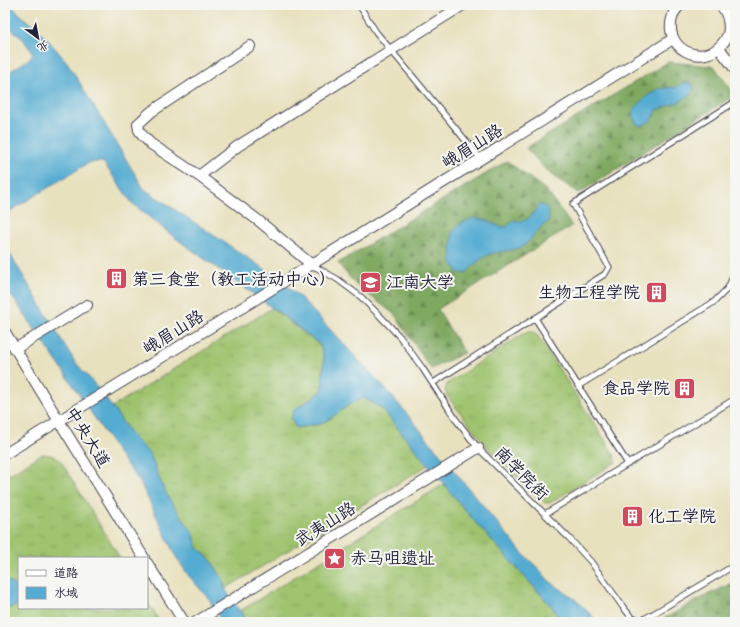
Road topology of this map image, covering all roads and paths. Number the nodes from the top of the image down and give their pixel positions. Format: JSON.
{"nodes":[{"id":1,"x":359,"y":5,"type":"edge"},
{"id":2,"x":463,"y":5,"type":"edge"},
{"id":3,"x":680,"y":5,"type":"edge"},
{"id":4,"x":720,"y":5,"type":"edge"},
{"id":5,"x":673,"y":39,"type":"junction"},
{"id":6,"x":250,"y":46,"type":"dead end"},
{"id":7,"x":719,"y":48,"type":"junction"},
{"id":8,"x":392,"y":50,"type":"junction"},
{"id":9,"x":735,"y":69,"type":"edge"},
{"id":10,"x":735,"y":102,"type":"edge"},
{"id":11,"x":481,"y":159,"type":"junction"},
{"id":12,"x":199,"y":176,"type":"junction"},
{"id":13,"x":312,"y":265,"type":"junction"},
{"id":14,"x":735,"y":272,"type":"edge"},
{"id":15,"x":87,"y":305,"type":"dead end"},
{"id":16,"x":535,"y":318,"type":"junction"},
{"id":17,"x":5,"y":332,"type":"edge"},
{"id":18,"x":15,"y":349,"type":"junction"},
{"id":19,"x":433,"y":383,"type":"junction"},
{"id":20,"x":578,"y":386,"type":"junction"},
{"id":21,"x":735,"y":400,"type":"edge"},
{"id":22,"x":59,"y":421,"type":"junction"},
{"id":23,"x":478,"y":448,"type":"junction"},
{"id":24,"x":5,"y":454,"type":"edge"},
{"id":25,"x":628,"y":464,"type":"junction"},
{"id":26,"x":545,"y":514,"type":"junction"},
{"id":27,"x":143,"y":557,"type":"edge"},
{"id":28,"x":735,"y":564,"type":"edge"},
{"id":29,"x":148,"y":565,"type":"edge"},
{"id":30,"x":184,"y":622,"type":"edge"},
{"id":31,"x":196,"y":622,"type":"edge"}],
"edges":[{"from":1,"to":8,"type":"lane"},
{"from":2,"to":8,"type":"street"},
{"from":3,"to":5,"type":"street"},
{"from":4,"to":7,"type":"street"},
{"from":5,"to":7,"type":"street"},
{"from":5,"to":11,"type":"street","name":"峨眉山路"},
{"from":6,"to":12,"type":"street"},
{"from":7,"to":9,"type":"street"},
{"from":8,"to":11,"type":"lane"},
{"from":8,"to":12,"type":"street"},
{"from":10,"to":16,"type":"lane"},
{"from":11,"to":13,"type":"street","name":"峨眉山路"},
{"from":12,"to":13,"type":"street"},
{"from":13,"to":19,"type":"lane","name":"南学院街"},
{"from":13,"to":22,"type":"street","name":"峨眉山路"},
{"from":14,"to":20,"type":"lane"},
{"from":15,"to":18,"type":"street"},
{"from":16,"to":19,"type":"lane"},
{"from":16,"to":20,"type":"lane"},
{"from":17,"to":18,"type":"street","name":"中央大道"},
{"from":18,"to":22,"type":"street","name":"中央大道"},
{"from":19,"to":23,"type":"lane","name":"南学院街"},
{"from":20,"to":25,"type":"lane"},
{"from":21,"to":25,"type":"lane"},
{"from":22,"to":24,"type":"street"},
{"from":22,"to":27,"type":"street","name":"中央大道"},
{"from":23,"to":26,"type":"lane","name":"南学院街"},
{"from":23,"to":31,"type":"street","name":"武夷山路"},
{"from":25,"to":26,"type":"lane"},
{"from":26,"to":28,"type":"lane","name":"南学院街"},
{"from":29,"to":30,"type":"street"}]}
